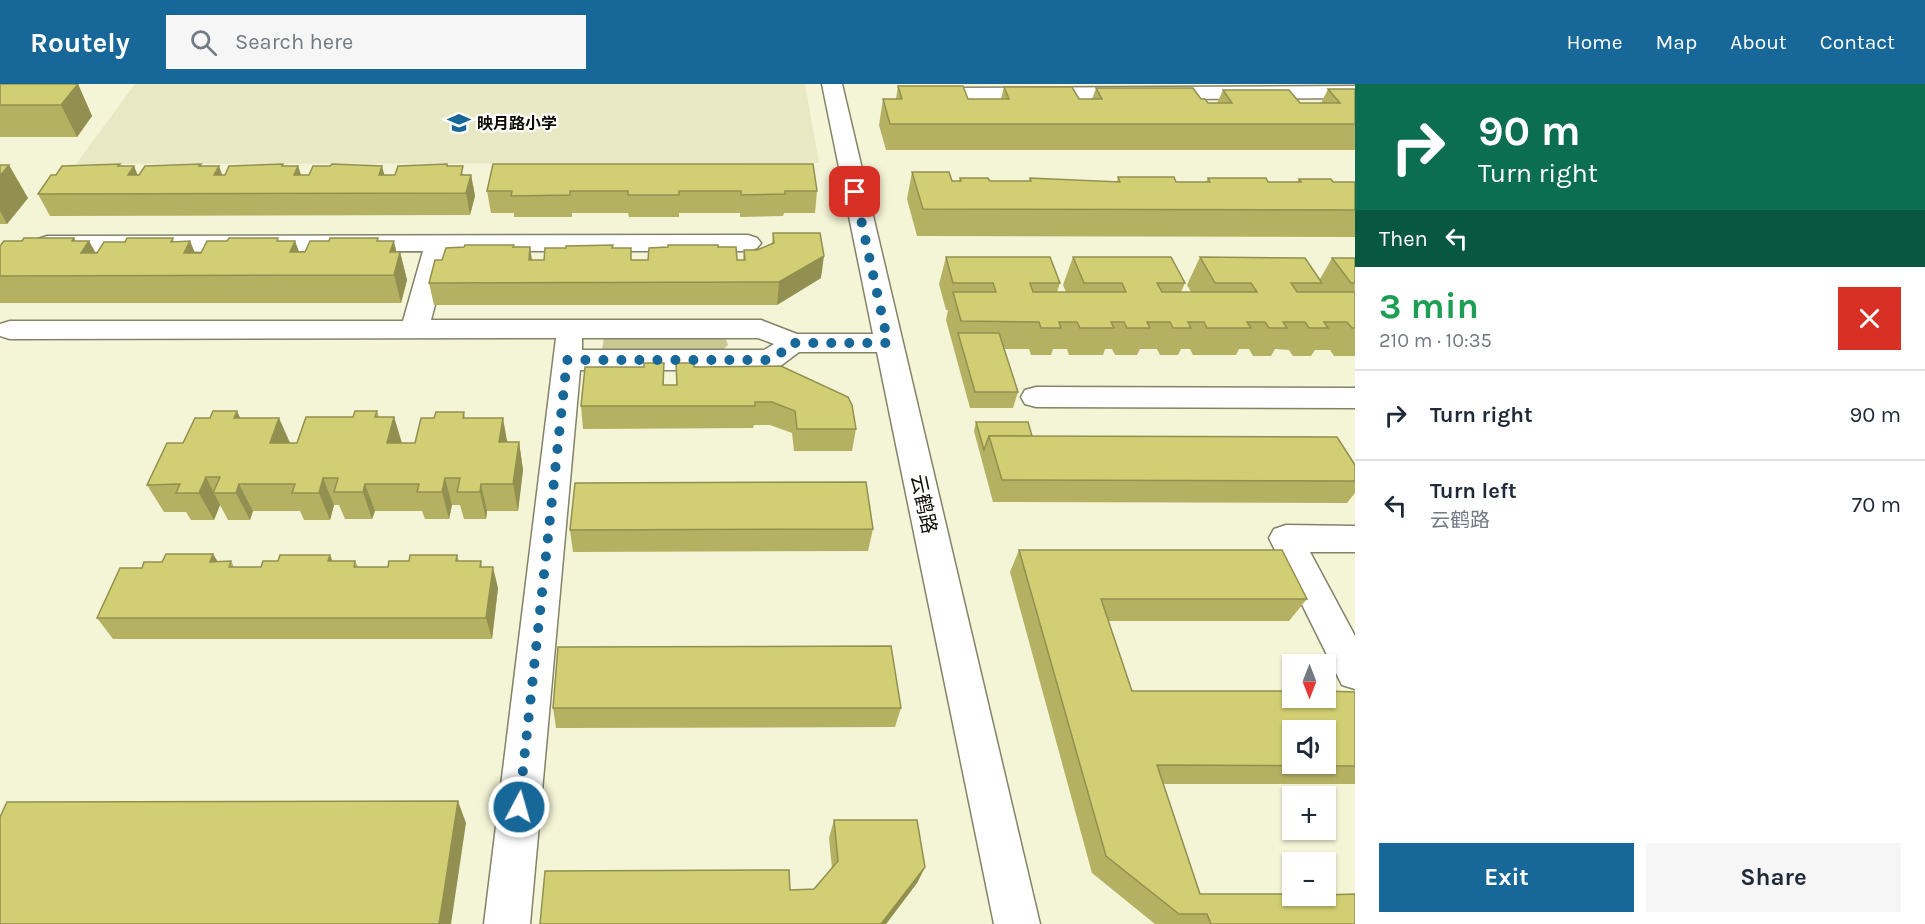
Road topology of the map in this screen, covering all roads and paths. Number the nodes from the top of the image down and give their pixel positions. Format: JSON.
{"nodes":[{"id":1,"x":832,"y":84,"type":"edge"},
{"id":2,"x":1355,"y":92,"type":"edge"},
{"id":3,"x":952,"y":94,"type":"edge"},
{"id":4,"x":438,"y":243,"type":"junction"},
{"id":5,"x":748,"y":243,"type":"dead end"},
{"id":6,"x":46,"y":244,"type":"edge"},
{"id":7,"x":415,"y":329,"type":"junction"},
{"id":8,"x":10,"y":330,"type":"dead end"},
{"id":9,"x":888,"y":343,"type":"junction"},
{"id":10,"x":569,"y":344,"type":"junction"},
{"id":11,"x":1036,"y":397,"type":"dead end"},
{"id":12,"x":1355,"y":398,"type":"edge"},
{"id":13,"x":1355,"y":538,"type":"edge"},
{"id":14,"x":1355,"y":673,"type":"edge"},
{"id":15,"x":507,"y":924,"type":"edge"},
{"id":16,"x":1017,"y":924,"type":"edge"}],
"edges":[{"from":1,"to":9,"type":"street","name":"云鹤路"},
{"from":2,"to":3,"type":"street"},
{"from":4,"to":5,"type":"street"},
{"from":4,"to":6,"type":"street"},
{"from":4,"to":7,"type":"street"},
{"from":7,"to":8,"type":"street"},
{"from":7,"to":10,"type":"street"},
{"from":9,"to":10,"type":"street"},
{"from":9,"to":16,"type":"street","name":"云鹤路"},
{"from":10,"to":15,"type":"street"},
{"from":11,"to":12,"type":"street"},
{"from":13,"to":14,"type":"street"}]}
